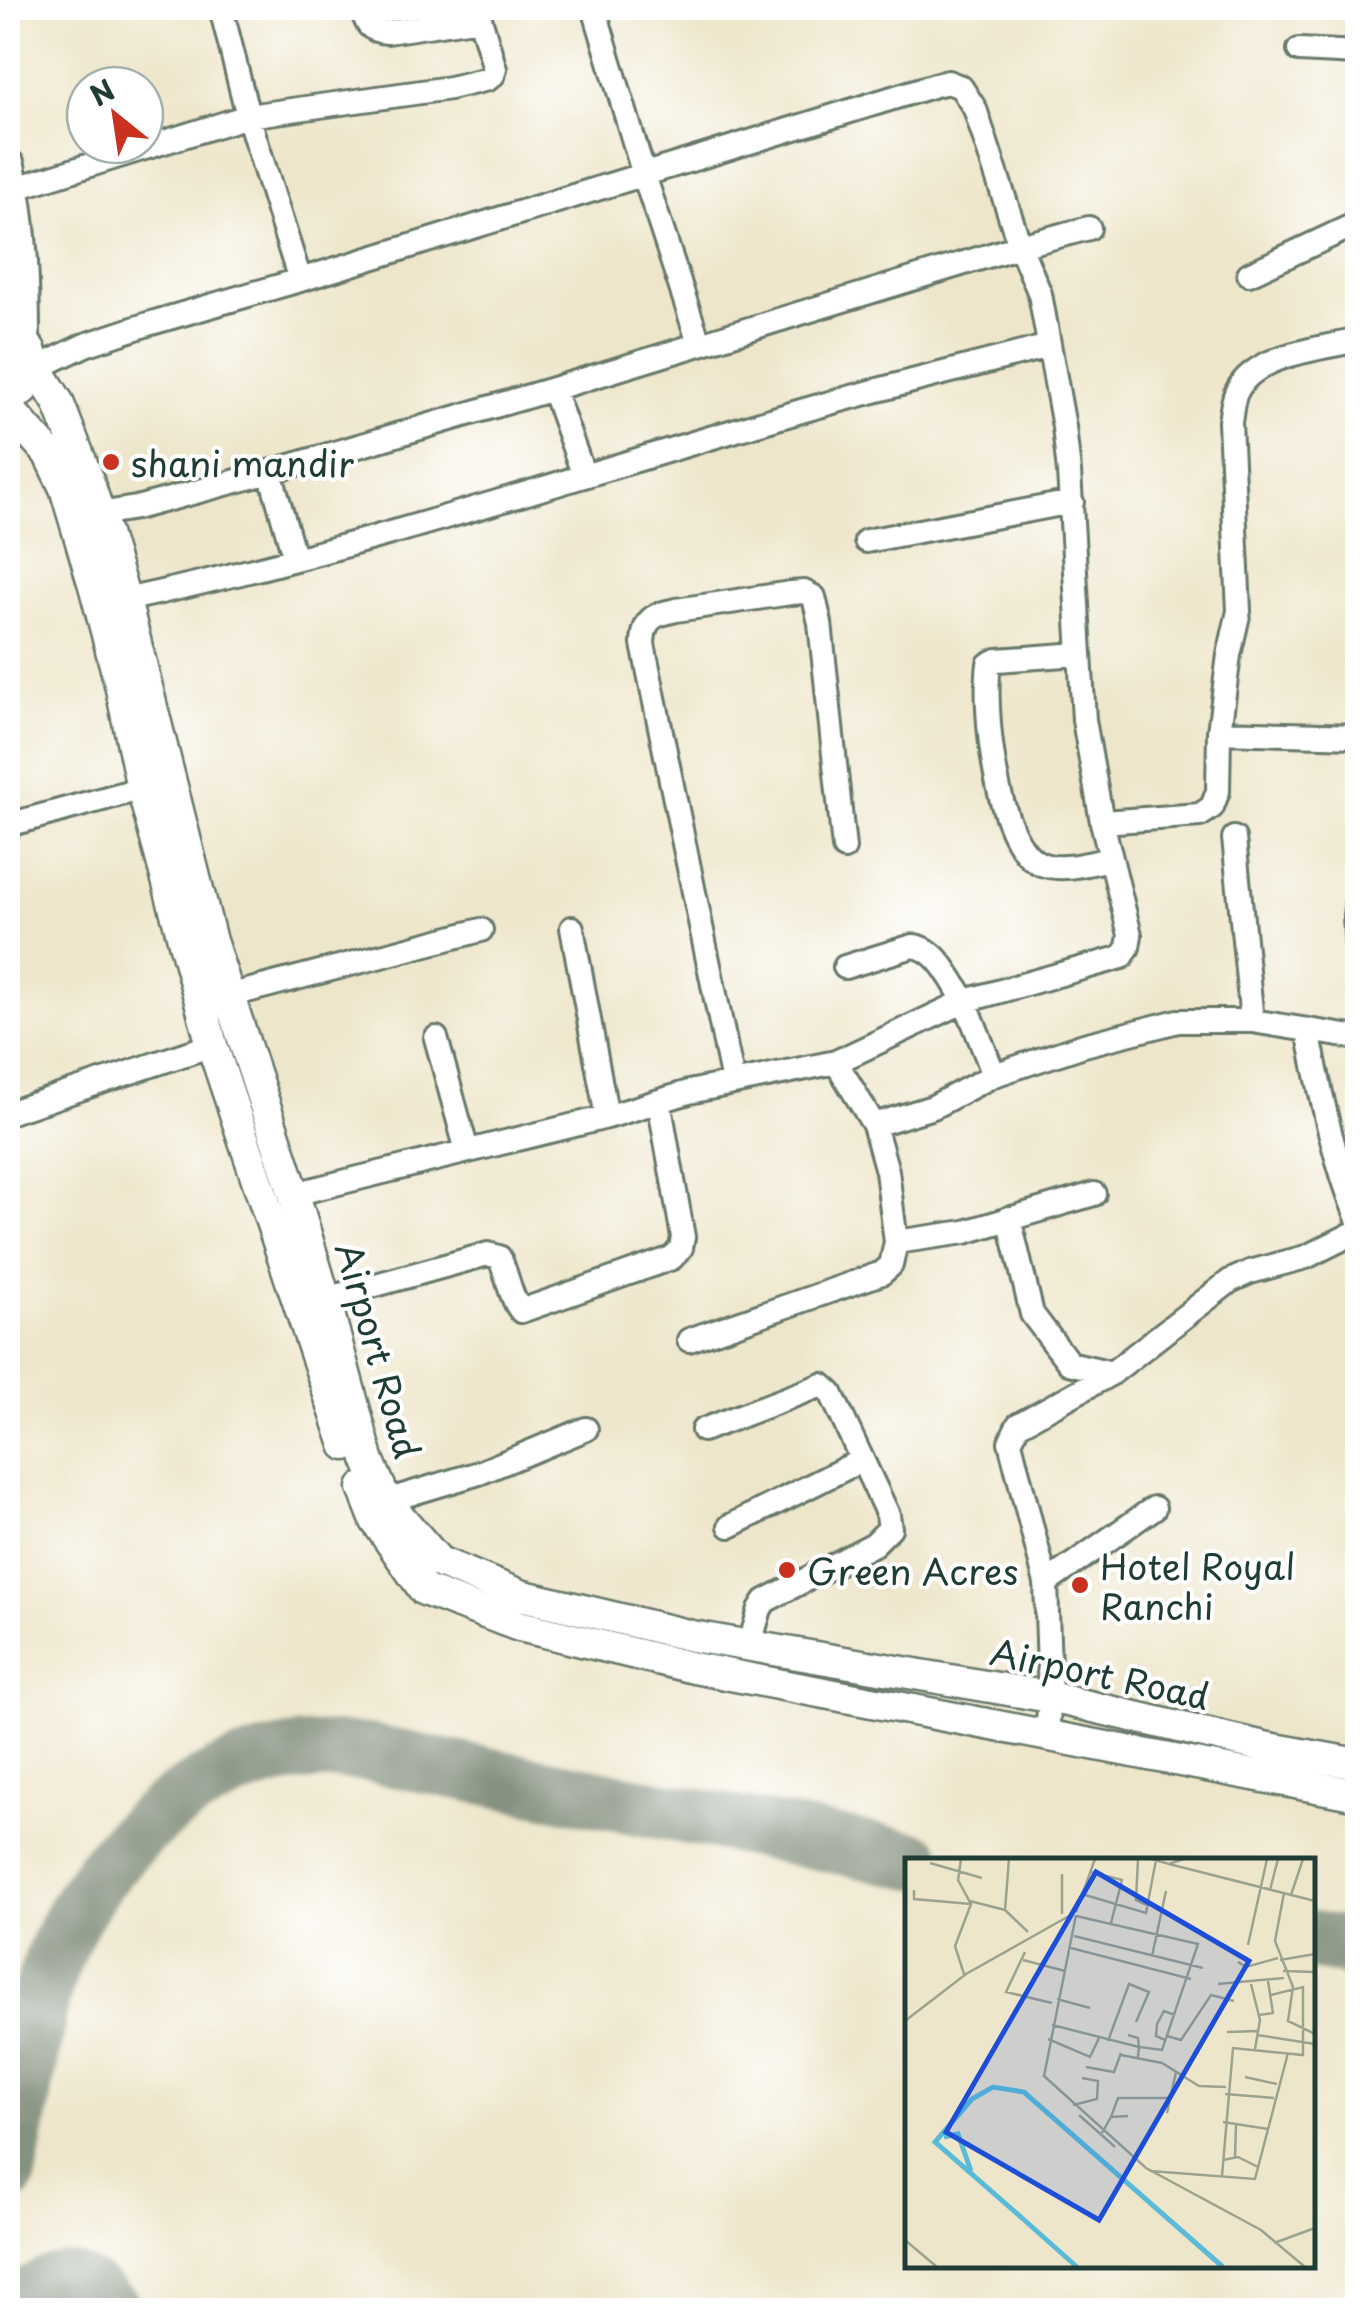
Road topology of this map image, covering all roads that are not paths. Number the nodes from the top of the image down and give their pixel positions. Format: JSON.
{"nodes":[{"id":1,"x":221,"y":8,"type":"edge"},
{"id":2,"x":362,"y":8,"type":"edge"},
{"id":3,"x":594,"y":8,"type":"edge"},
{"id":4,"x":478,"y":13,"type":"edge"},
{"id":5,"x":1299,"y":50,"type":"dead end"},
{"id":6,"x":1358,"y":54,"type":"edge"},
{"id":7,"x":248,"y":116,"type":"junction"},
{"id":8,"x":644,"y":175,"type":"junction"},
{"id":9,"x":10,"y":178,"type":"edge"},
{"id":10,"x":1358,"y":222,"type":"edge"},
{"id":11,"x":1089,"y":228,"type":"dead end"},
{"id":12,"x":1020,"y":246,"type":"junction"},
{"id":13,"x":1249,"y":274,"type":"dead end"},
{"id":14,"x":300,"y":280,"type":"junction"},
{"id":15,"x":1358,"y":340,"type":"edge"},
{"id":16,"x":699,"y":344,"type":"junction"},
{"id":17,"x":1049,"y":346,"type":"junction"},
{"id":18,"x":25,"y":350,"type":"edge"},
{"id":19,"x":554,"y":389,"type":"junction"},
{"id":20,"x":8,"y":398,"type":"edge"},
{"id":21,"x":8,"y":408,"type":"edge"},
{"id":22,"x":270,"y":472,"type":"junction"},
{"id":23,"x":584,"y":476,"type":"junction"},
{"id":24,"x":1072,"y":502,"type":"junction"},
{"id":25,"x":99,"y":514,"type":"junction"},
{"id":26,"x":866,"y":541,"type":"dead end"},
{"id":27,"x":295,"y":559,"type":"junction"},
{"id":28,"x":126,"y":600,"type":"junction"},
{"id":29,"x":1079,"y":654,"type":"junction"},
{"id":30,"x":1219,"y":732,"type":"junction"},
{"id":31,"x":1358,"y":736,"type":"edge"},
{"id":32,"x":157,"y":785,"type":"junction"},
{"id":33,"x":1102,"y":822,"type":"junction"},
{"id":34,"x":8,"y":824,"type":"edge"},
{"id":35,"x":1234,"y":838,"type":"dead end"},
{"id":36,"x":844,"y":848,"type":"dead end"},
{"id":37,"x":1111,"y":859,"type":"junction"},
{"id":38,"x":1358,"y":891,"type":"edge"},
{"id":39,"x":572,"y":928,"type":"dead end"},
{"id":40,"x":481,"y":930,"type":"dead end"},
{"id":41,"x":845,"y":968,"type":"dead end"},
{"id":42,"x":1358,"y":971,"type":"edge"},
{"id":43,"x":228,"y":996,"type":"junction"},
{"id":44,"x":964,"y":1002,"type":"junction"},
{"id":45,"x":1252,"y":1021,"type":"junction"},
{"id":46,"x":1308,"y":1031,"type":"junction"},
{"id":47,"x":436,"y":1038,"type":"dead end"},
{"id":48,"x":1358,"y":1038,"type":"edge"},
{"id":49,"x":212,"y":1046,"type":"junction"},
{"id":50,"x":836,"y":1062,"type":"junction"},
{"id":51,"x":994,"y":1075,"type":"junction"},
{"id":52,"x":733,"y":1082,"type":"junction"},
{"id":53,"x":659,"y":1101,"type":"junction"},
{"id":54,"x":8,"y":1113,"type":"edge"},
{"id":55,"x":606,"y":1117,"type":"junction"},
{"id":56,"x":874,"y":1125,"type":"junction"},
{"id":57,"x":467,"y":1150,"type":"junction"},
{"id":58,"x":294,"y":1194,"type":"junction"},
{"id":59,"x":1094,"y":1194,"type":"dead end"},
{"id":60,"x":1009,"y":1218,"type":"junction"},
{"id":61,"x":1358,"y":1219,"type":"edge"},
{"id":62,"x":1358,"y":1231,"type":"edge"},
{"id":63,"x":896,"y":1242,"type":"junction"},
{"id":64,"x":326,"y":1299,"type":"junction"},
{"id":65,"x":688,"y":1340,"type":"dead end"},
{"id":66,"x":1112,"y":1373,"type":"junction"},
{"id":67,"x":586,"y":1429,"type":"dead end"},
{"id":68,"x":703,"y":1430,"type":"dead end"},
{"id":69,"x":862,"y":1460,"type":"junction"},
{"id":70,"x":386,"y":1501,"type":"junction"},
{"id":71,"x":1154,"y":1508,"type":"dead end"},
{"id":72,"x":730,"y":1526,"type":"dead end"},
{"id":73,"x":1046,"y":1583,"type":"junction"},
{"id":74,"x":749,"y":1648,"type":"junction"},
{"id":75,"x":1050,"y":1696,"type":"junction"},
{"id":76,"x":1047,"y":1734,"type":"junction"},
{"id":77,"x":1358,"y":1764,"type":"edge"},
{"id":78,"x":1358,"y":1795,"type":"edge"}],
"edges":[{"from":1,"to":7,"type":"street"},
{"from":2,"to":4,"type":"street"},
{"from":3,"to":8,"type":"street"},
{"from":4,"to":7,"type":"street"},
{"from":5,"to":6,"type":"street"},
{"from":7,"to":9,"type":"street"},
{"from":7,"to":14,"type":"street"},
{"from":8,"to":12,"type":"street"},
{"from":8,"to":14,"type":"street"},
{"from":8,"to":16,"type":"street"},
{"from":9,"to":18,"type":"main road"},
{"from":10,"to":13,"type":"street"},
{"from":11,"to":12,"type":"street"},
{"from":12,"to":16,"type":"street"},
{"from":12,"to":17,"type":"street"},
{"from":14,"to":18,"type":"street"},
{"from":15,"to":30,"type":"street"},
{"from":16,"to":19,"type":"street"},
{"from":17,"to":23,"type":"street"},
{"from":17,"to":24,"type":"street"},
{"from":18,"to":20,"type":"main road"},
{"from":18,"to":25,"type":"street","name":"Airport Road"},
{"from":19,"to":22,"type":"street"},
{"from":19,"to":23,"type":"street"},
{"from":21,"to":32,"type":"street","name":"Airport Road"},
{"from":22,"to":25,"type":"street"},
{"from":22,"to":27,"type":"street"},
{"from":23,"to":27,"type":"street"},
{"from":24,"to":26,"type":"street"},
{"from":24,"to":29,"type":"street"},
{"from":25,"to":28,"type":"street","name":"Airport Road"},
{"from":27,"to":28,"type":"street"},
{"from":28,"to":32,"type":"street","name":"Airport Road"},
{"from":29,"to":33,"type":"street"},
{"from":29,"to":37,"type":"street"},
{"from":30,"to":31,"type":"street"},
{"from":30,"to":33,"type":"street"},
{"from":32,"to":34,"type":"street"},
{"from":32,"to":43,"type":"street","name":"Airport Road"},
{"from":32,"to":49,"type":"street","name":"Airport Road"},
{"from":33,"to":37,"type":"street"},
{"from":35,"to":45,"type":"street"},
{"from":36,"to":52,"type":"street"},
{"from":37,"to":44,"type":"street"},
{"from":38,"to":42,"type":"street"},
{"from":39,"to":55,"type":"street"},
{"from":40,"to":43,"type":"street"},
{"from":41,"to":44,"type":"street"},
{"from":43,"to":58,"type":"street","name":"Airport Road"},
{"from":44,"to":50,"type":"street"},
{"from":44,"to":51,"type":"street"},
{"from":45,"to":46,"type":"street"},
{"from":45,"to":51,"type":"street"},
{"from":46,"to":48,"type":"street"},
{"from":46,"to":61,"type":"street"},
{"from":47,"to":57,"type":"street"},
{"from":49,"to":54,"type":"street"},
{"from":49,"to":76,"type":"street","name":"Airport Road"},
{"from":50,"to":52,"type":"street"},
{"from":50,"to":56,"type":"street"},
{"from":51,"to":56,"type":"street"},
{"from":52,"to":53,"type":"street"},
{"from":53,"to":55,"type":"street"},
{"from":53,"to":64,"type":"street"},
{"from":55,"to":57,"type":"street"},
{"from":56,"to":63,"type":"street"},
{"from":57,"to":58,"type":"street"},
{"from":58,"to":64,"type":"street","name":"Airport Road"},
{"from":59,"to":60,"type":"street"},
{"from":60,"to":63,"type":"street"},
{"from":60,"to":66,"type":"street"},
{"from":62,"to":66,"type":"street"},
{"from":63,"to":65,"type":"street"},
{"from":64,"to":70,"type":"street","name":"Airport Road"},
{"from":66,"to":73,"type":"street"},
{"from":67,"to":70,"type":"street"},
{"from":68,"to":69,"type":"street"},
{"from":69,"to":72,"type":"street"},
{"from":69,"to":74,"type":"street"},
{"from":70,"to":74,"type":"street","name":"Airport Road"},
{"from":71,"to":73,"type":"street"},
{"from":73,"to":75,"type":"street"},
{"from":74,"to":75,"type":"street","name":"Airport Road"},
{"from":75,"to":76,"type":"street"},
{"from":75,"to":77,"type":"street","name":"Airport Road"},
{"from":76,"to":78,"type":"street","name":"Airport Road"}]}
